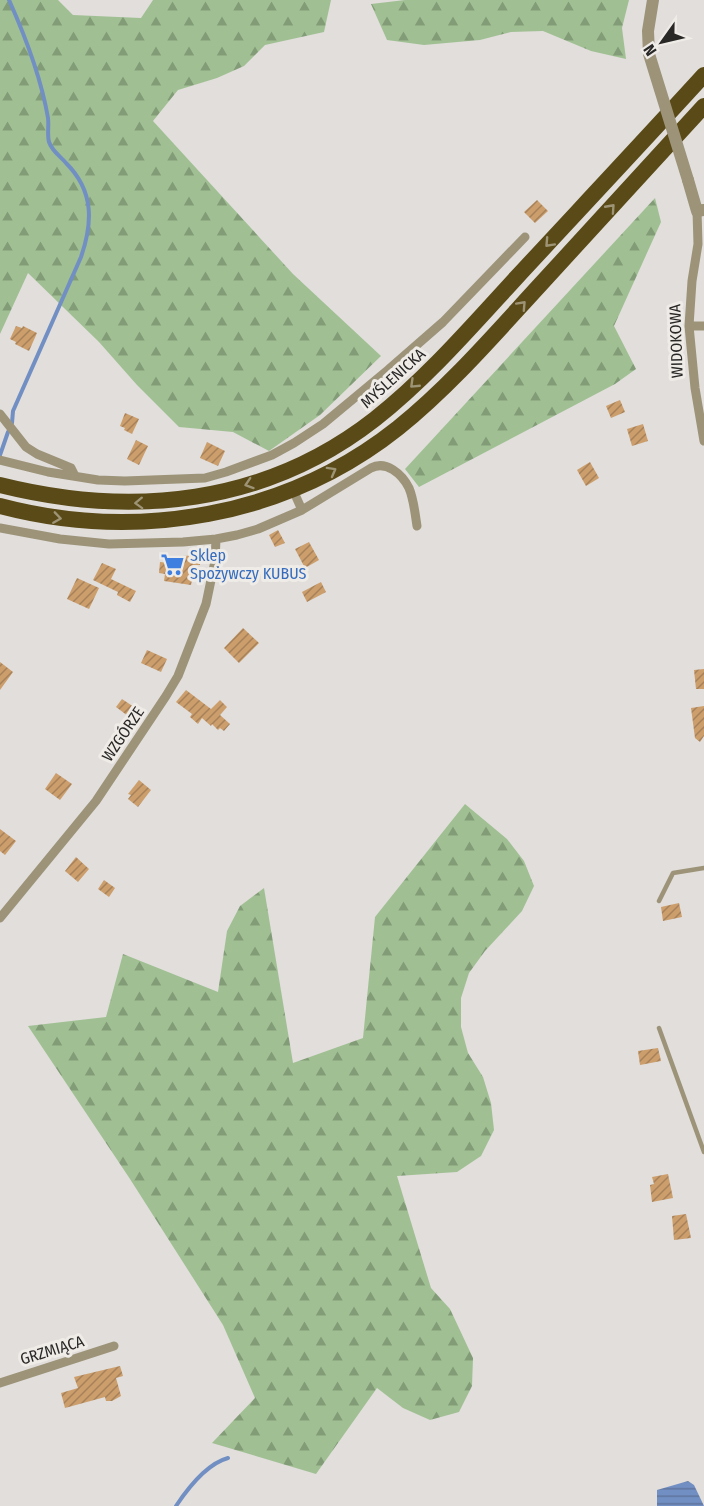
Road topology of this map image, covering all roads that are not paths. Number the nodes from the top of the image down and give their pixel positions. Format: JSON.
{"nodes":[{"id":1,"x":653,"y":0,"type":"edge"},
{"id":2,"x":704,"y":75,"type":"edge"},
{"id":3,"x":704,"y":106,"type":"edge"},
{"id":4,"x":700,"y":210,"type":"edge"},
{"id":5,"x":525,"y":237,"type":"dead end"},
{"id":6,"x":689,"y":326,"type":"junction"},
{"id":7,"x":704,"y":326,"type":"edge"},
{"id":8,"x":0,"y":414,"type":"edge"},
{"id":9,"x":704,"y":441,"type":"edge"},
{"id":10,"x":0,"y":460,"type":"edge"},
{"id":11,"x":75,"y":476,"type":"junction"},
{"id":12,"x":0,"y":485,"type":"edge"},
{"id":13,"x":293,"y":490,"type":"junction"},
{"id":14,"x":0,"y":506,"type":"edge"},
{"id":15,"x":302,"y":510,"type":"junction"},
{"id":16,"x":156,"y":522,"type":"junction"},
{"id":17,"x":417,"y":526,"type":"dead end"},
{"id":18,"x":0,"y":528,"type":"edge"},
{"id":19,"x":216,"y":539,"type":"junction"},
{"id":20,"x":161,"y":543,"type":"junction"},
{"id":21,"x":704,"y":868,"type":"edge"},
{"id":22,"x":659,"y":901,"type":"dead end"},
{"id":23,"x":0,"y":918,"type":"edge"},
{"id":24,"x":659,"y":1028,"type":"dead end"},
{"id":25,"x":704,"y":1152,"type":"edge"},
{"id":26,"x":114,"y":1346,"type":"dead end"},
{"id":27,"x":0,"y":1383,"type":"edge"}],
"edges":[{"from":1,"to":4,"type":"street","bridge":true},
{"from":2,"to":12,"type":"highway","name":"MYŚLENICKA","one_way":true},
{"from":13,"to":3,"type":"highway","one_way":true},
{"from":4,"to":6,"type":"street","name":"WIDOKOWA"},
{"from":5,"to":11,"type":"street"},
{"from":6,"to":7,"type":"street"},
{"from":6,"to":9,"type":"street","name":"WIDOKOWA"},
{"from":8,"to":11,"type":"street"},
{"from":10,"to":11,"type":"street"},
{"from":13,"to":15,"type":"street"},
{"from":13,"to":16,"type":"highway"},
{"from":14,"to":16,"type":"highway","one_way":true},
{"from":15,"to":17,"type":"street"},
{"from":15,"to":19,"type":"street"},
{"from":16,"to":20,"type":"street"},
{"from":18,"to":20,"type":"street"},
{"from":19,"to":20,"type":"street"},
{"from":19,"to":23,"type":"street","name":"WZGÓRZE"},
{"from":21,"to":22,"type":"lane"},
{"from":24,"to":25,"type":"lane"},
{"from":26,"to":27,"type":"street","name":"GRZMIĄCA"}]}
